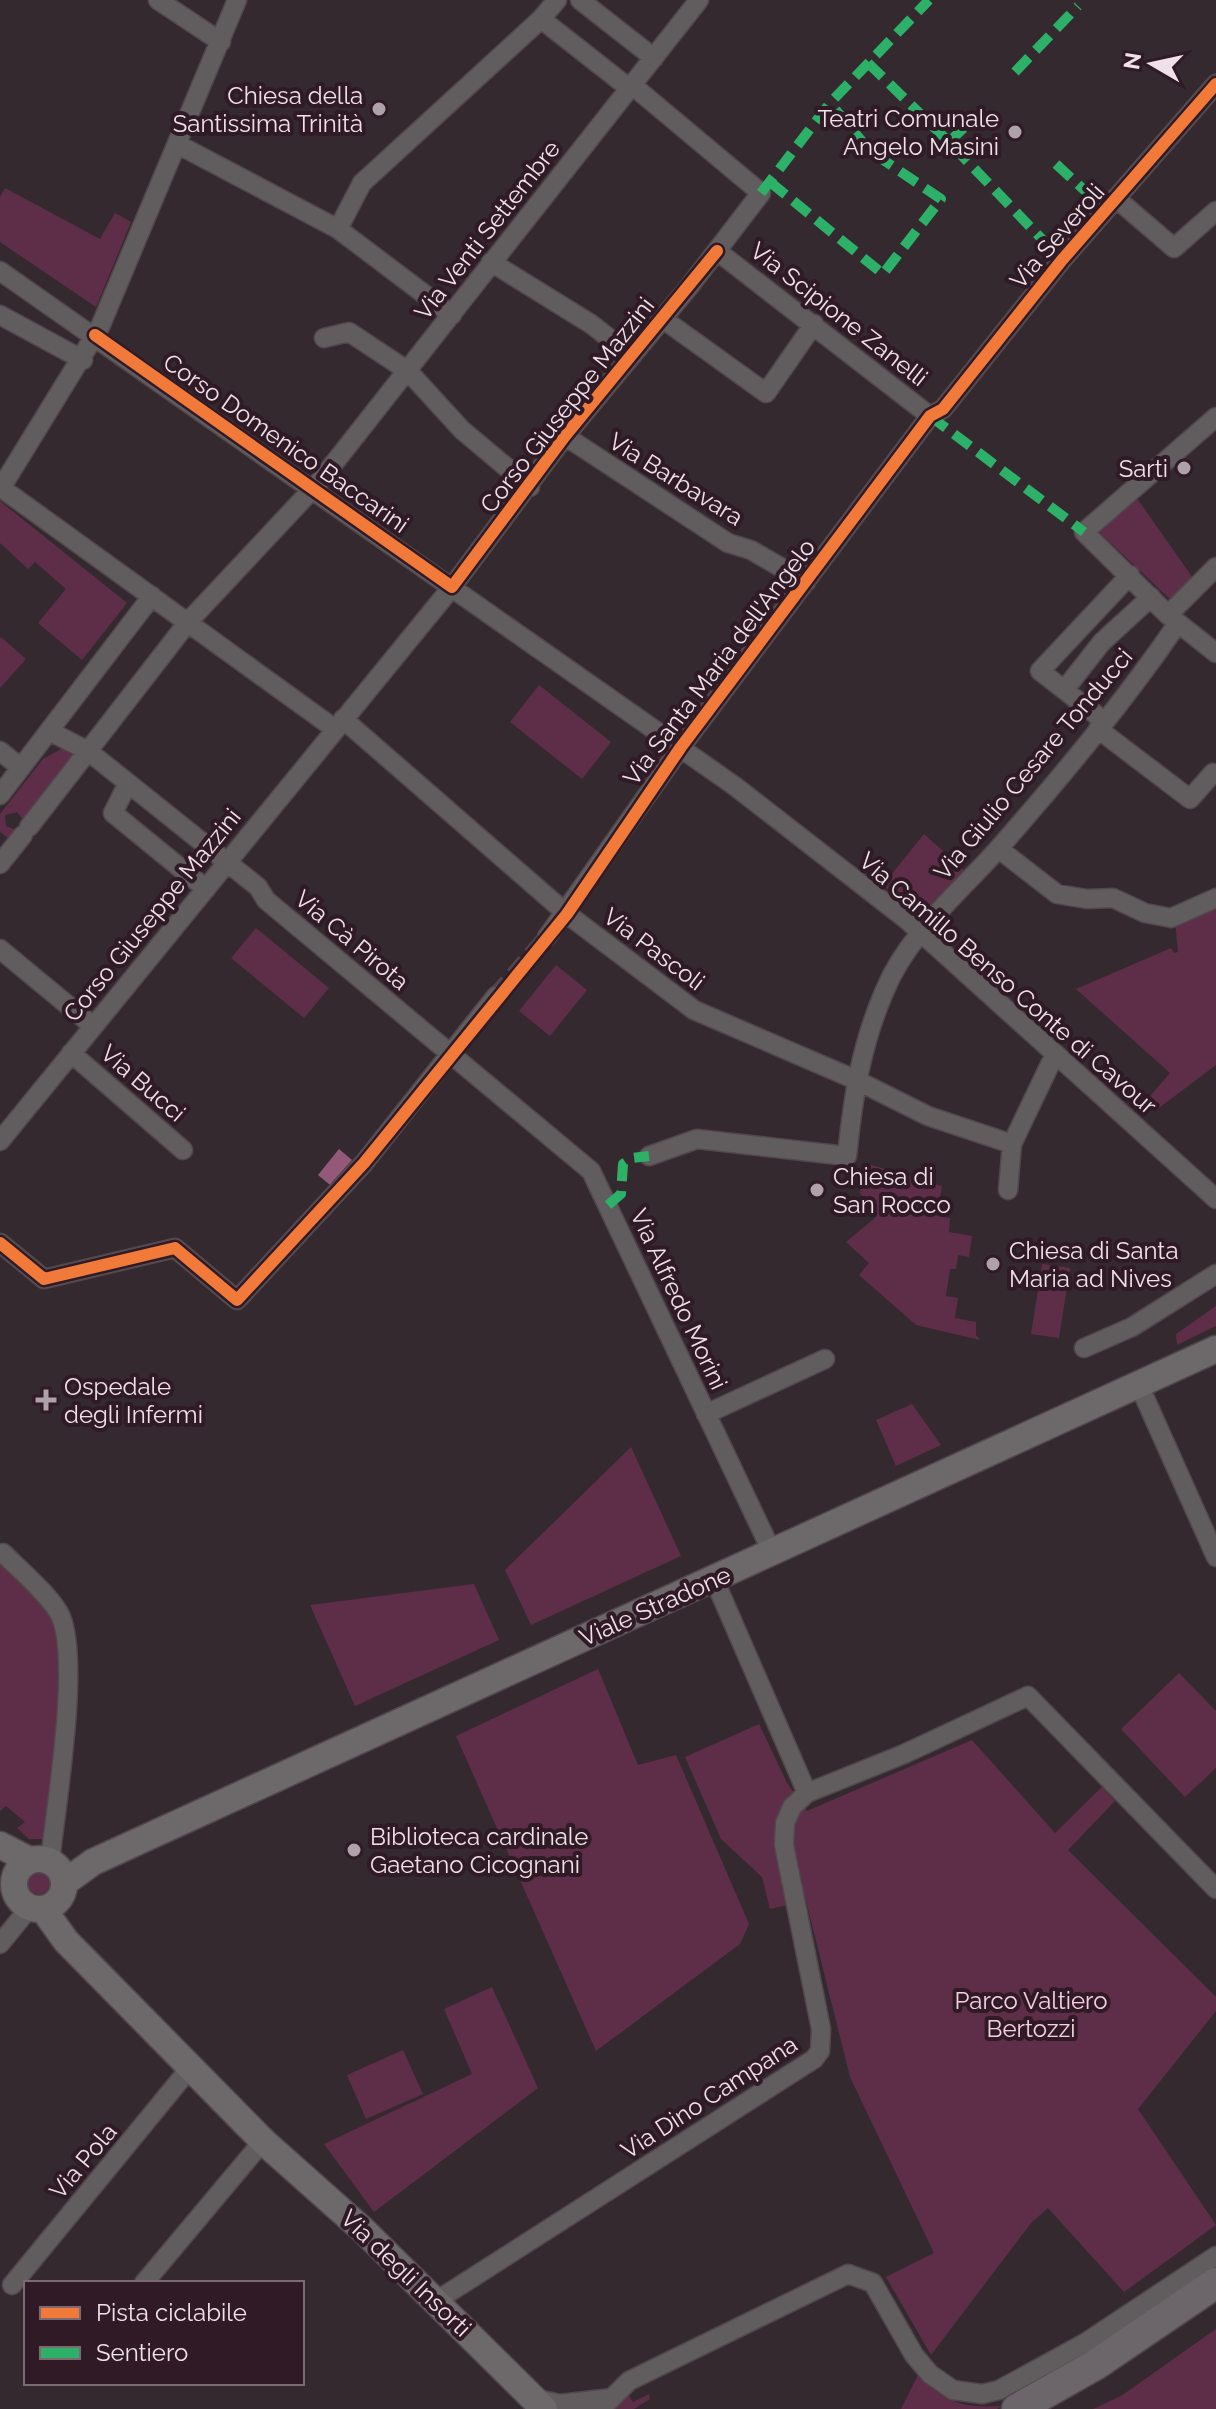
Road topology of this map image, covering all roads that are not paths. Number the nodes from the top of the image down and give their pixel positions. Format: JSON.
{"nodes":[{"id":1,"x":158,"y":0,"type":"edge"},
{"id":2,"x":237,"y":0,"type":"edge"},
{"id":3,"x":557,"y":0,"type":"edge"},
{"id":4,"x":580,"y":0,"type":"edge"},
{"id":5,"x":699,"y":0,"type":"edge"},
{"id":6,"x":541,"y":19,"type":"junction"},
{"id":7,"x":221,"y":42,"type":"junction"},
{"id":8,"x":654,"y":58,"type":"junction"},
{"id":9,"x":1216,"y":84,"type":"edge"},
{"id":10,"x":630,"y":87,"type":"junction"},
{"id":11,"x":177,"y":144,"type":"junction"},
{"id":12,"x":1118,"y":200,"type":"junction"},
{"id":13,"x":1216,"y":211,"type":"edge"},
{"id":14,"x":338,"y":229,"type":"junction"},
{"id":15,"x":717,"y":251,"type":"junction"},
{"id":16,"x":491,"y":262,"type":"junction"},
{"id":17,"x":0,"y":271,"type":"edge"},
{"id":18,"x":0,"y":315,"type":"edge"},
{"id":19,"x":452,"y":315,"type":"junction"},
{"id":20,"x":663,"y":319,"type":"junction"},
{"id":21,"x":814,"y":324,"type":"junction"},
{"id":22,"x":95,"y":335,"type":"junction"},
{"id":23,"x":324,"y":338,"type":"dead end"},
{"id":24,"x":632,"y":356,"type":"junction"},
{"id":25,"x":83,"y":360,"type":"junction"},
{"id":26,"x":408,"y":371,"type":"junction"},
{"id":27,"x":930,"y":416,"type":"junction"},
{"id":28,"x":1216,"y":417,"type":"edge"},
{"id":29,"x":565,"y":436,"type":"junction"},
{"id":30,"x":1,"y":487,"type":"edge"},
{"id":31,"x":530,"y":487,"type":"junction"},
{"id":32,"x":313,"y":489,"type":"junction"},
{"id":33,"x":1216,"y":567,"type":"edge"},
{"id":34,"x":1130,"y":575,"type":"junction"},
{"id":35,"x":806,"y":582,"type":"junction"},
{"id":36,"x":452,"y":587,"type":"junction"},
{"id":37,"x":152,"y":596,"type":"junction"},
{"id":38,"x":1151,"y":597,"type":"junction"},
{"id":39,"x":1173,"y":619,"type":"junction"},
{"id":40,"x":188,"y":622,"type":"junction"},
{"id":41,"x":1216,"y":653,"type":"edge"},
{"id":42,"x":1070,"y":694,"type":"junction"},
{"id":43,"x":339,"y":724,"type":"junction"},
{"id":44,"x":1101,"y":725,"type":"junction"},
{"id":45,"x":51,"y":732,"type":"junction"},
{"id":46,"x":681,"y":747,"type":"junction"},
{"id":47,"x":0,"y":751,"type":"edge"},
{"id":48,"x":88,"y":751,"type":"junction"},
{"id":49,"x":21,"y":768,"type":"junction"},
{"id":50,"x":1215,"y":771,"type":"edge"},
{"id":51,"x":128,"y":783,"type":"junction"},
{"id":52,"x":0,"y":795,"type":"edge"},
{"id":53,"x":999,"y":849,"type":"junction"},
{"id":54,"x":225,"y":863,"type":"junction"},
{"id":55,"x":0,"y":864,"type":"edge"},
{"id":56,"x":206,"y":889,"type":"junction"},
{"id":57,"x":1216,"y":898,"type":"edge"},
{"id":58,"x":567,"y":914,"type":"junction"},
{"id":59,"x":921,"y":933,"type":"junction"},
{"id":60,"x":547,"y":937,"type":"tunnel mouth"},
{"id":61,"x":0,"y":949,"type":"edge"},
{"id":62,"x":496,"y":996,"type":"tunnel mouth"},
{"id":63,"x":93,"y":1026,"type":"junction"},
{"id":64,"x":71,"y":1053,"type":"junction"},
{"id":65,"x":450,"y":1053,"type":"junction"},
{"id":66,"x":1055,"y":1054,"type":"junction"},
{"id":67,"x":854,"y":1079,"type":"junction"},
{"id":68,"x":0,"y":1141,"type":"edge"},
{"id":69,"x":1012,"y":1144,"type":"junction"},
{"id":70,"x":183,"y":1150,"type":"dead end"},
{"id":71,"x":649,"y":1156,"type":"dead end"},
{"id":72,"x":1008,"y":1190,"type":"dead end"},
{"id":73,"x":1213,"y":1192,"type":"edge"},
{"id":74,"x":608,"y":1205,"type":"joint"},
{"id":75,"x":0,"y":1243,"type":"edge"},
{"id":76,"x":1216,"y":1274,"type":"edge"},
{"id":77,"x":1084,"y":1348,"type":"dead end"},
{"id":78,"x":1216,"y":1349,"type":"edge"},
{"id":79,"x":825,"y":1359,"type":"dead end"},
{"id":80,"x":1139,"y":1385,"type":"junction"},
{"id":81,"x":706,"y":1414,"type":"junction"},
{"id":82,"x":1215,"y":1550,"type":"edge"},
{"id":83,"x":772,"y":1552,"type":"junction"},
{"id":84,"x":3,"y":1553,"type":"dead end"},
{"id":85,"x":714,"y":1579,"type":"junction"},
{"id":86,"x":807,"y":1793,"type":"junction"},
{"id":87,"x":0,"y":1845,"type":"edge"},
{"id":88,"x":38,"y":1880,"type":"edge"},
{"id":89,"x":1216,"y":1889,"type":"edge"},
{"id":90,"x":0,"y":1944,"type":"edge"},
{"id":91,"x":190,"y":2068,"type":"junction"},
{"id":92,"x":263,"y":2141,"type":"junction"},
{"id":93,"x":1216,"y":2256,"type":"edge"},
{"id":94,"x":146,"y":2281,"type":"edge"},
{"id":95,"x":1216,"y":2283,"type":"edge"},
{"id":96,"x":12,"y":2285,"type":"dead end"},
{"id":97,"x":436,"y":2301,"type":"junction"},
{"id":98,"x":1216,"y":2307,"type":"edge"},
{"id":99,"x":538,"y":2403,"type":"edge"},
{"id":100,"x":607,"y":2403,"type":"edge"},
{"id":101,"x":1017,"y":2409,"type":"edge"},
{"id":102,"x":1053,"y":2409,"type":"edge"}],
"edges":[{"from":1,"to":7,"type":"street"},
{"from":2,"to":7,"type":"street"},
{"from":3,"to":6,"type":"street"},
{"from":4,"to":8,"type":"street"},
{"from":5,"to":8,"type":"street","name":"Via Venti Settembre"},
{"from":6,"to":10,"type":"street"},
{"from":6,"to":14,"type":"street"},
{"from":7,"to":11,"type":"street"},
{"from":8,"to":10,"type":"street","name":"Via Venti Settembre"},
{"from":9,"to":12,"type":"street","name":"Via Severoli"},
{"from":10,"to":15,"type":"street","name":"Corso Giuseppe Mazzini"},
{"from":10,"to":16,"type":"street","name":"Via Venti Settembre"},
{"from":11,"to":14,"type":"street"},
{"from":11,"to":22,"type":"street"},
{"from":12,"to":13,"type":"street"},
{"from":12,"to":27,"type":"street","name":"Via Severoli"},
{"from":14,"to":19,"type":"street"},
{"from":15,"to":20,"type":"street","name":"Corso Giuseppe Mazzini"},
{"from":15,"to":21,"type":"street","name":"Via Scipione Zanelli"},
{"from":16,"to":19,"type":"street","name":"Via Venti Settembre"},
{"from":16,"to":24,"type":"street"},
{"from":17,"to":22,"type":"street","name":"Corso Domenico Baccarini"},
{"from":18,"to":25,"type":"street"},
{"from":19,"to":26,"type":"street","name":"Via Venti Settembre"},
{"from":20,"to":21,"type":"street"},
{"from":20,"to":24,"type":"street","name":"Corso Giuseppe Mazzini"},
{"from":21,"to":27,"type":"street","name":"Via Scipione Zanelli"},
{"from":22,"to":25,"type":"street"},
{"from":22,"to":32,"type":"street","name":"Corso Domenico Baccarini"},
{"from":23,"to":26,"type":"street"},
{"from":24,"to":29,"type":"street","name":"Corso Giuseppe Mazzini"},
{"from":25,"to":30,"type":"street"},
{"from":26,"to":31,"type":"street"},
{"from":26,"to":32,"type":"street","name":"Via Venti Settembre"},
{"from":27,"to":35,"type":"street","name":"Via Santa Maria dell'Angelo"},
{"from":28,"to":34,"type":"street"},
{"from":29,"to":31,"type":"street","name":"Corso Giuseppe Mazzini"},
{"from":29,"to":35,"type":"street","name":"Via Barbavara"},
{"from":30,"to":37,"type":"street","name":"Via Pascoli"},
{"from":31,"to":36,"type":"street","name":"Corso Giuseppe Mazzini"},
{"from":32,"to":36,"type":"street","name":"Corso Domenico Baccarini"},
{"from":32,"to":40,"type":"street","name":"Via Venti Settembre"},
{"from":33,"to":39,"type":"street","name":"Via Giulio Cesare Tonducci"},
{"from":34,"to":38,"type":"street"},
{"from":34,"to":42,"type":"street"},
{"from":35,"to":46,"type":"street","name":"Via Santa Maria dell'Angelo"},
{"from":36,"to":43,"type":"street","name":"Corso Giuseppe Mazzini"},
{"from":36,"to":46,"type":"street","name":"Via Camillo Benso Conte di Cavour"},
{"from":37,"to":40,"type":"street","name":"Via Pascoli"},
{"from":37,"to":45,"type":"street"},
{"from":38,"to":39,"type":"street"},
{"from":38,"to":42,"type":"street"},
{"from":39,"to":41,"type":"street"},
{"from":39,"to":44,"type":"street","name":"Via Giulio Cesare Tonducci"},
{"from":40,"to":43,"type":"street","name":"Via Pascoli"},
{"from":40,"to":48,"type":"street","name":"Via Venti Settembre"},
{"from":42,"to":44,"type":"street"},
{"from":43,"to":54,"type":"street","name":"Corso Giuseppe Mazzini"},
{"from":43,"to":58,"type":"street","name":"Via Pascoli"},
{"from":44,"to":50,"type":"street"},
{"from":44,"to":53,"type":"street","name":"Via Giulio Cesare Tonducci"},
{"from":45,"to":48,"type":"street","name":"Via Cà Pirota"},
{"from":45,"to":49,"type":"street"},
{"from":46,"to":58,"type":"street","name":"Via Santa Maria dell'Angelo"},
{"from":46,"to":59,"type":"street","name":"Via Camillo Benso Conte di Cavour"},
{"from":47,"to":49,"type":"street"},
{"from":48,"to":51,"type":"street","name":"Via Cà Pirota"},
{"from":48,"to":55,"type":"street","name":"Via Venti Settembre"},
{"from":49,"to":52,"type":"street"},
{"from":51,"to":54,"type":"street","name":"Via Cà Pirota"},
{"from":51,"to":56,"type":"street"},
{"from":53,"to":57,"type":"street"},
{"from":53,"to":59,"type":"street","name":"Via Giulio Cesare Tonducci"},
{"from":54,"to":56,"type":"street","name":"Corso Giuseppe Mazzini"},
{"from":54,"to":65,"type":"street","name":"Via Cà Pirota"},
{"from":56,"to":63,"type":"street","name":"Corso Giuseppe Mazzini"},
{"from":58,"to":60,"type":"street","name":"Via Santa Maria dell'Angelo"},
{"from":58,"to":67,"type":"street","name":"Via Pascoli"},
{"from":59,"to":66,"type":"street","name":"Via Camillo Benso Conte di Cavour"},
{"from":59,"to":67,"type":"street","name":"Via Giulio Cesare Tonducci"},
{"from":61,"to":63,"type":"street"},
{"from":62,"to":65,"type":"street"},
{"from":63,"to":64,"type":"street","name":"Corso Giuseppe Mazzini"},
{"from":64,"to":68,"type":"street","name":"Corso Giuseppe Mazzini"},
{"from":64,"to":70,"type":"street","name":"Via Bucci"},
{"from":65,"to":74,"type":"street","name":"Via Cà Pirota"},
{"from":65,"to":75,"type":"street"},
{"from":66,"to":69,"type":"street"},
{"from":66,"to":73,"type":"street","name":"Via Camillo Benso Conte di Cavour"},
{"from":67,"to":69,"type":"street","name":"Via Pascoli"},
{"from":67,"to":71,"type":"street","name":"Via Giulio Cesare Tonducci"},
{"from":69,"to":72,"type":"street"},
{"from":74,"to":81,"type":"street","name":"Via Alfredo Morini"},
{"from":76,"to":77,"type":"street"},
{"from":78,"to":80,"type":"street","name":"Viale Stradone"},
{"from":79,"to":81,"type":"street","name":"Via Alfredo Morini"},
{"from":80,"to":82,"type":"street"},
{"from":80,"to":83,"type":"street","name":"Viale Stradone"},
{"from":81,"to":83,"type":"street","name":"Via Alfredo Morini"},
{"from":83,"to":85,"type":"street","name":"Viale Stradone"},
{"from":84,"to":88,"type":"street"},
{"from":85,"to":86,"type":"street"},
{"from":85,"to":88,"type":"street","name":"Viale Stradone"},
{"from":86,"to":89,"type":"street"},
{"from":86,"to":97,"type":"street","name":"Via Dino Campana"},
{"from":87,"to":88,"type":"street"},
{"from":88,"to":90,"type":"street"},
{"from":88,"to":91,"type":"street","name":"Via degli Insorti"},
{"from":91,"to":92,"type":"street","name":"Via degli Insorti"},
{"from":91,"to":96,"type":"street","name":"Via Pola"},
{"from":92,"to":94,"type":"street"},
{"from":92,"to":97,"type":"street","name":"Via degli Insorti"},
{"from":93,"to":100,"type":"street"},
{"from":95,"to":101,"type":"main road"},
{"from":97,"to":99,"type":"street","name":"Via degli Insorti"},
{"from":98,"to":102,"type":"main road"},
{"from":99,"to":100,"type":"street"}]}
